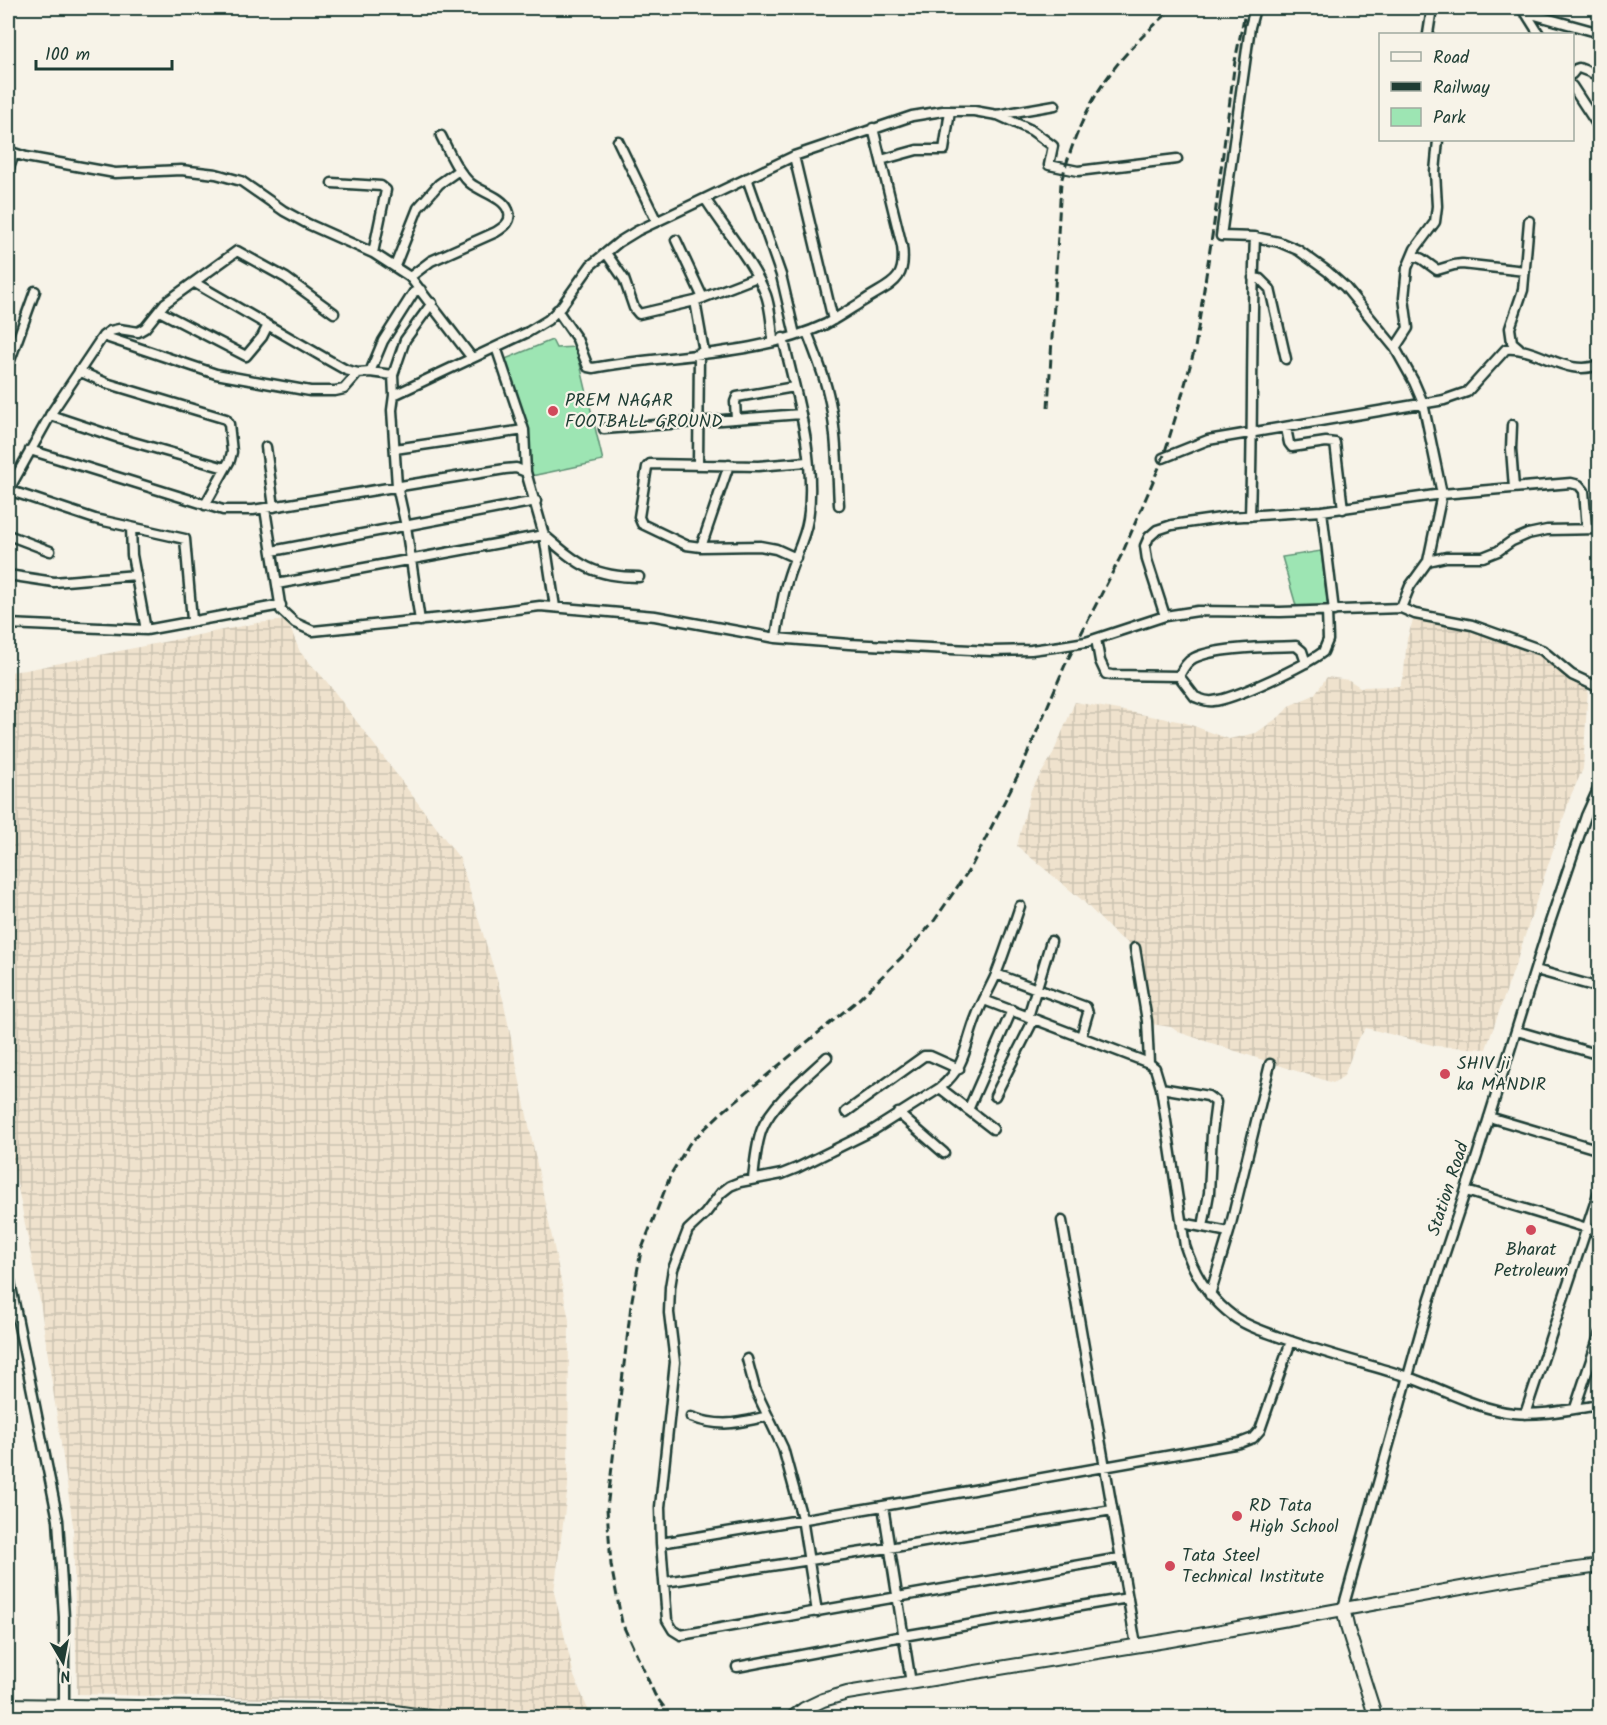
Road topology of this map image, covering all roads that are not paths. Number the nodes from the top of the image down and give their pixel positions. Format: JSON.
{"nodes":[{"id":1,"x":1255,"y":8,"type":"edge"},
{"id":2,"x":1432,"y":8,"type":"edge"},
{"id":3,"x":1523,"y":10,"type":"edge"},
{"id":4,"x":1428,"y":33,"type":"edge"},
{"id":5,"x":1538,"y":33,"type":"edge"},
{"id":6,"x":1599,"y":33,"type":"edge"},
{"id":7,"x":1574,"y":72,"type":"edge"},
{"id":8,"x":1599,"y":76,"type":"edge"},
{"id":9,"x":1574,"y":89,"type":"edge"},
{"id":10,"x":1055,"y":105,"type":"dead end"},
{"id":11,"x":950,"y":111,"type":"junction"},
{"id":12,"x":997,"y":115,"type":"junction"},
{"id":13,"x":873,"y":128,"type":"junction"},
{"id":14,"x":1599,"y":129,"type":"edge"},
{"id":15,"x":441,"y":136,"type":"dead end"},
{"id":16,"x":618,"y":141,"type":"dead end"},
{"id":17,"x":1438,"y":141,"type":"edge"},
{"id":18,"x":11,"y":152,"type":"edge"},
{"id":19,"x":794,"y":156,"type":"junction"},
{"id":20,"x":1177,"y":159,"type":"dead end"},
{"id":21,"x":880,"y":160,"type":"junction"},
{"id":22,"x":459,"y":170,"type":"junction"},
{"id":23,"x":8,"y":171,"type":"edge"},
{"id":24,"x":747,"y":178,"type":"junction"},
{"id":25,"x":332,"y":183,"type":"dead end"},
{"id":26,"x":706,"y":200,"type":"junction"},
{"id":27,"x":1529,"y":221,"type":"dead end"},
{"id":28,"x":657,"y":222,"type":"junction"},
{"id":29,"x":1255,"y":237,"type":"junction"},
{"id":30,"x":676,"y":240,"type":"dead end"},
{"id":31,"x":373,"y":253,"type":"junction"},
{"id":32,"x":606,"y":253,"type":"junction"},
{"id":33,"x":1413,"y":255,"type":"junction"},
{"id":34,"x":395,"y":266,"type":"junction"},
{"id":35,"x":1525,"y":271,"type":"junction"},
{"id":36,"x":410,"y":277,"type":"junction"},
{"id":37,"x":757,"y":278,"type":"junction"},
{"id":38,"x":1253,"y":278,"type":"junction"},
{"id":39,"x":195,"y":283,"type":"junction"},
{"id":40,"x":421,"y":290,"type":"junction"},
{"id":41,"x":35,"y":291,"type":"dead end"},
{"id":42,"x":699,"y":299,"type":"junction"},
{"id":43,"x":432,"y":303,"type":"junction"},
{"id":44,"x":557,"y":310,"type":"junction"},
{"id":45,"x":159,"y":311,"type":"junction"},
{"id":46,"x":334,"y":313,"type":"dead end"},
{"id":47,"x":833,"y":320,"type":"junction"},
{"id":48,"x":268,"y":325,"type":"junction"},
{"id":49,"x":807,"y":332,"type":"junction"},
{"id":50,"x":795,"y":335,"type":"junction"},
{"id":51,"x":103,"y":336,"type":"junction"},
{"id":52,"x":783,"y":338,"type":"junction"},
{"id":53,"x":773,"y":341,"type":"junction"},
{"id":54,"x":496,"y":347,"type":"junction"},
{"id":55,"x":1395,"y":348,"type":"junction"},
{"id":56,"x":1519,"y":348,"type":"junction"},
{"id":57,"x":702,"y":353,"type":"junction"},
{"id":58,"x":472,"y":358,"type":"junction"},
{"id":59,"x":1286,"y":359,"type":"dead end"},
{"id":60,"x":1599,"y":364,"type":"edge"},
{"id":61,"x":8,"y":366,"type":"edge"},
{"id":62,"x":79,"y":371,"type":"junction"},
{"id":63,"x":370,"y":372,"type":"junction"},
{"id":64,"x":358,"y":373,"type":"junction"},
{"id":65,"x":393,"y":375,"type":"junction"},
{"id":66,"x":794,"y":387,"type":"junction"},
{"id":67,"x":394,"y":395,"type":"junction"},
{"id":68,"x":1423,"y":403,"type":"junction"},
{"id":69,"x":801,"y":414,"type":"junction"},
{"id":70,"x":50,"y":415,"type":"junction"},
{"id":71,"x":736,"y":419,"type":"junction"},
{"id":72,"x":699,"y":422,"type":"junction"},
{"id":73,"x":1512,"y":425,"type":"dead end"},
{"id":74,"x":1286,"y":428,"type":"junction"},
{"id":75,"x":604,"y":429,"type":"dead end"},
{"id":76,"x":524,"y":430,"type":"junction"},
{"id":77,"x":1252,"y":434,"type":"junction"},
{"id":78,"x":266,"y":447,"type":"dead end"},
{"id":79,"x":395,"y":449,"type":"junction"},
{"id":80,"x":30,"y":450,"type":"junction"},
{"id":81,"x":1163,"y":458,"type":"dead end"},
{"id":82,"x":807,"y":462,"type":"junction"},
{"id":83,"x":698,"y":465,"type":"junction"},
{"id":84,"x":729,"y":465,"type":"junction"},
{"id":85,"x":225,"y":468,"type":"junction"},
{"id":86,"x":526,"y":472,"type":"junction"},
{"id":87,"x":397,"y":486,"type":"junction"},
{"id":88,"x":1514,"y":488,"type":"junction"},
{"id":89,"x":8,"y":491,"type":"edge"},
{"id":90,"x":1442,"y":494,"type":"junction"},
{"id":91,"x":536,"y":501,"type":"junction"},
{"id":92,"x":205,"y":505,"type":"junction"},
{"id":93,"x":839,"y":505,"type":"dead end"},
{"id":94,"x":269,"y":508,"type":"junction"},
{"id":95,"x":1343,"y":508,"type":"junction"},
{"id":96,"x":1322,"y":511,"type":"junction"},
{"id":97,"x":1250,"y":516,"type":"junction"},
{"id":98,"x":406,"y":526,"type":"junction"},
{"id":99,"x":131,"y":527,"type":"junction"},
{"id":100,"x":1587,"y":528,"type":"junction"},
{"id":101,"x":1599,"y":529,"type":"edge"},
{"id":102,"x":8,"y":535,"type":"edge"},
{"id":103,"x":544,"y":535,"type":"junction"},
{"id":104,"x":701,"y":547,"type":"junction"},
{"id":105,"x":272,"y":550,"type":"junction"},
{"id":106,"x":50,"y":551,"type":"dead end"},
{"id":107,"x":796,"y":558,"type":"junction"},
{"id":108,"x":409,"y":559,"type":"junction"},
{"id":109,"x":1428,"y":561,"type":"junction"},
{"id":110,"x":8,"y":575,"type":"edge"},
{"id":111,"x":135,"y":575,"type":"junction"},
{"id":112,"x":639,"y":577,"type":"dead end"},
{"id":113,"x":277,"y":584,"type":"junction"},
{"id":114,"x":281,"y":605,"type":"junction"},
{"id":115,"x":555,"y":607,"type":"junction"},
{"id":116,"x":1401,"y":608,"type":"junction"},
{"id":117,"x":1330,"y":611,"type":"junction"},
{"id":118,"x":1165,"y":616,"type":"junction"},
{"id":119,"x":192,"y":620,"type":"junction"},
{"id":120,"x":420,"y":621,"type":"junction"},
{"id":121,"x":8,"y":624,"type":"edge"},
{"id":122,"x":146,"y":630,"type":"junction"},
{"id":123,"x":776,"y":638,"type":"junction"},
{"id":124,"x":1096,"y":639,"type":"junction"},
{"id":125,"x":1306,"y":663,"type":"junction"},
{"id":126,"x":1179,"y":676,"type":"junction"},
{"id":127,"x":1599,"y":688,"type":"edge"},
{"id":128,"x":1599,"y":783,"type":"edge"},
{"id":129,"x":1020,"y":906,"type":"dead end"},
{"id":130,"x":1051,"y":941,"type":"dead end"},
{"id":131,"x":1135,"y":948,"type":"dead end"},
{"id":132,"x":1536,"y":970,"type":"junction"},
{"id":133,"x":996,"y":974,"type":"junction"},
{"id":134,"x":1036,"y":988,"type":"junction"},
{"id":135,"x":1599,"y":988,"type":"edge"},
{"id":136,"x":984,"y":1000,"type":"junction"},
{"id":137,"x":1012,"y":1010,"type":"junction"},
{"id":138,"x":1031,"y":1018,"type":"junction"},
{"id":139,"x":1517,"y":1031,"type":"junction"},
{"id":140,"x":1081,"y":1037,"type":"junction"},
{"id":141,"x":1599,"y":1055,"type":"edge"},
{"id":142,"x":827,"y":1057,"type":"dead end"},
{"id":143,"x":1149,"y":1063,"type":"junction"},
{"id":144,"x":1270,"y":1064,"type":"dead end"},
{"id":145,"x":959,"y":1069,"type":"junction"},
{"id":146,"x":940,"y":1088,"type":"junction"},
{"id":147,"x":1161,"y":1088,"type":"junction"},
{"id":148,"x":995,"y":1096,"type":"dead end"},
{"id":149,"x":968,"y":1110,"type":"junction"},
{"id":150,"x":846,"y":1112,"type":"dead end"},
{"id":151,"x":898,"y":1113,"type":"junction"},
{"id":152,"x":1490,"y":1117,"type":"junction"},
{"id":153,"x":993,"y":1129,"type":"dead end"},
{"id":154,"x":1599,"y":1150,"type":"edge"},
{"id":155,"x":944,"y":1153,"type":"dead end"},
{"id":156,"x":753,"y":1179,"type":"junction"},
{"id":157,"x":1599,"y":1188,"type":"edge"},
{"id":158,"x":1466,"y":1191,"type":"junction"},
{"id":159,"x":1062,"y":1221,"type":"dead end"},
{"id":160,"x":1182,"y":1223,"type":"junction"},
{"id":161,"x":1203,"y":1227,"type":"junction"},
{"id":162,"x":1587,"y":1228,"type":"junction"},
{"id":163,"x":1229,"y":1232,"type":"junction"},
{"id":164,"x":1599,"y":1232,"type":"edge"},
{"id":165,"x":8,"y":1272,"type":"edge"},
{"id":166,"x":1210,"y":1294,"type":"junction"},
{"id":167,"x":1599,"y":1333,"type":"edge"},
{"id":168,"x":1291,"y":1341,"type":"junction"},
{"id":169,"x":747,"y":1359,"type":"dead end"},
{"id":170,"x":1407,"y":1377,"type":"junction"},
{"id":171,"x":1599,"y":1405,"type":"edge"},
{"id":172,"x":1575,"y":1408,"type":"junction"},
{"id":173,"x":1525,"y":1414,"type":"junction"},
{"id":174,"x":768,"y":1416,"type":"junction"},
{"id":175,"x":691,"y":1417,"type":"dead end"},
{"id":176,"x":1105,"y":1467,"type":"junction"},
{"id":177,"x":883,"y":1506,"type":"junction"},
{"id":178,"x":1112,"y":1510,"type":"junction"},
{"id":179,"x":802,"y":1518,"type":"junction"},
{"id":180,"x":661,"y":1543,"type":"junction"},
{"id":181,"x":889,"y":1548,"type":"junction"},
{"id":182,"x":1120,"y":1558,"type":"junction"},
{"id":183,"x":809,"y":1560,"type":"junction"},
{"id":184,"x":1599,"y":1566,"type":"edge"},
{"id":185,"x":664,"y":1582,"type":"junction"},
{"id":186,"x":897,"y":1598,"type":"junction"},
{"id":187,"x":1128,"y":1598,"type":"junction"},
{"id":188,"x":1343,"y":1608,"type":"junction"},
{"id":189,"x":817,"y":1612,"type":"junction"},
{"id":190,"x":903,"y":1636,"type":"junction"},
{"id":191,"x":1136,"y":1645,"type":"junction"},
{"id":192,"x":737,"y":1667,"type":"dead end"},
{"id":193,"x":911,"y":1683,"type":"junction"},
{"id":194,"x":8,"y":1706,"type":"edge"},
{"id":195,"x":64,"y":1708,"type":"junction"},
{"id":196,"x":403,"y":1712,"type":"junction"},
{"id":197,"x":390,"y":1718,"type":"edge"},
{"id":198,"x":436,"y":1718,"type":"edge"},
{"id":199,"x":792,"y":1718,"type":"edge"},
{"id":200,"x":1376,"y":1718,"type":"edge"}],
"edges":[{"from":1,"to":29,"type":"street"},
{"from":2,"to":4,"type":"street"},
{"from":3,"to":5,"type":"street"},
{"from":3,"to":6,"type":"street"},
{"from":7,"to":8,"type":"street"},
{"from":9,"to":14,"type":"street"},
{"from":10,"to":12,"type":"street"},
{"from":11,"to":12,"type":"street"},
{"from":11,"to":13,"type":"street"},
{"from":11,"to":21,"type":"street"},
{"from":12,"to":20,"type":"street"},
{"from":13,"to":19,"type":"street"},
{"from":13,"to":21,"type":"street"},
{"from":15,"to":22,"type":"street"},
{"from":16,"to":28,"type":"street"},
{"from":17,"to":33,"type":"street"},
{"from":18,"to":23,"type":"street"},
{"from":18,"to":31,"type":"street"},
{"from":19,"to":24,"type":"street"},
{"from":19,"to":47,"type":"street"},
{"from":21,"to":47,"type":"street"},
{"from":22,"to":34,"type":"street"},
{"from":22,"to":36,"type":"street"},
{"from":24,"to":26,"type":"street"},
{"from":24,"to":50,"type":"street"},
{"from":25,"to":31,"type":"street"},
{"from":26,"to":28,"type":"street"},
{"from":26,"to":37,"type":"street"},
{"from":27,"to":35,"type":"street"},
{"from":28,"to":32,"type":"street"},
{"from":29,"to":38,"type":"street"},
{"from":29,"to":55,"type":"street"},
{"from":30,"to":42,"type":"street"},
{"from":31,"to":34,"type":"street"},
{"from":32,"to":42,"type":"street"},
{"from":32,"to":44,"type":"street"},
{"from":33,"to":35,"type":"street"},
{"from":33,"to":55,"type":"street"},
{"from":34,"to":36,"type":"street"},
{"from":35,"to":56,"type":"street"},
{"from":36,"to":40,"type":"street"},
{"from":37,"to":42,"type":"street"},
{"from":37,"to":53,"type":"street"},
{"from":38,"to":59,"type":"street"},
{"from":38,"to":77,"type":"street"},
{"from":39,"to":45,"type":"street"},
{"from":39,"to":46,"type":"street"},
{"from":39,"to":48,"type":"street"},
{"from":40,"to":43,"type":"street"},
{"from":40,"to":63,"type":"street"},
{"from":41,"to":61,"type":"street"},
{"from":42,"to":57,"type":"street"},
{"from":43,"to":58,"type":"street"},
{"from":43,"to":65,"type":"street"},
{"from":44,"to":54,"type":"street"},
{"from":44,"to":57,"type":"street"},
{"from":45,"to":48,"type":"street"},
{"from":45,"to":51,"type":"street"},
{"from":47,"to":49,"type":"street"},
{"from":48,"to":64,"type":"street"},
{"from":49,"to":50,"type":"street"},
{"from":49,"to":93,"type":"street"},
{"from":50,"to":52,"type":"street"},
{"from":51,"to":62,"type":"street"},
{"from":51,"to":64,"type":"street"},
{"from":52,"to":53,"type":"street"},
{"from":52,"to":66,"type":"street"},
{"from":53,"to":57,"type":"street"},
{"from":54,"to":58,"type":"street"},
{"from":54,"to":76,"type":"street"},
{"from":55,"to":68,"type":"street"},
{"from":56,"to":60,"type":"street"},
{"from":56,"to":68,"type":"street"},
{"from":57,"to":72,"type":"street"},
{"from":58,"to":67,"type":"street"},
{"from":62,"to":70,"type":"street"},
{"from":62,"to":85,"type":"street"},
{"from":63,"to":64,"type":"street"},
{"from":63,"to":65,"type":"street"},
{"from":65,"to":67,"type":"street"},
{"from":66,"to":69,"type":"street"},
{"from":66,"to":71,"type":"street"},
{"from":67,"to":79,"type":"street"},
{"from":68,"to":74,"type":"street"},
{"from":68,"to":90,"type":"street"},
{"from":69,"to":71,"type":"street"},
{"from":69,"to":82,"type":"street"},
{"from":70,"to":80,"type":"street"},
{"from":70,"to":85,"type":"street"},
{"from":71,"to":72,"type":"street"},
{"from":72,"to":75,"type":"street"},
{"from":72,"to":83,"type":"street"},
{"from":73,"to":88,"type":"street"},
{"from":74,"to":77,"type":"street"},
{"from":74,"to":95,"type":"street"},
{"from":76,"to":79,"type":"street"},
{"from":76,"to":86,"type":"street"},
{"from":77,"to":81,"type":"street"},
{"from":77,"to":97,"type":"street"},
{"from":78,"to":94,"type":"street"},
{"from":79,"to":87,"type":"street"},
{"from":80,"to":89,"type":"street"},
{"from":80,"to":92,"type":"street"},
{"from":82,"to":84,"type":"street"},
{"from":82,"to":107,"type":"street"},
{"from":83,"to":84,"type":"street"},
{"from":83,"to":104,"type":"street"},
{"from":84,"to":104,"type":"street"},
{"from":85,"to":92,"type":"street"},
{"from":86,"to":87,"type":"street"},
{"from":86,"to":91,"type":"street"},
{"from":87,"to":94,"type":"street"},
{"from":87,"to":98,"type":"street"},
{"from":88,"to":90,"type":"street"},
{"from":88,"to":100,"type":"street"},
{"from":89,"to":99,"type":"street"},
{"from":90,"to":95,"type":"street"},
{"from":90,"to":109,"type":"street"},
{"from":91,"to":98,"type":"street"},
{"from":91,"to":103,"type":"street"},
{"from":92,"to":94,"type":"street"},
{"from":94,"to":105,"type":"street"},
{"from":95,"to":96,"type":"street"},
{"from":96,"to":97,"type":"street"},
{"from":96,"to":117,"type":"street"},
{"from":97,"to":118,"type":"street"},
{"from":98,"to":105,"type":"street"},
{"from":98,"to":108,"type":"street"},
{"from":99,"to":111,"type":"street"},
{"from":99,"to":119,"type":"street"},
{"from":100,"to":101,"type":"street"},
{"from":100,"to":109,"type":"street"},
{"from":102,"to":106,"type":"street"},
{"from":103,"to":108,"type":"street"},
{"from":103,"to":112,"type":"street"},
{"from":103,"to":115,"type":"street"},
{"from":104,"to":107,"type":"street"},
{"from":105,"to":113,"type":"street"},
{"from":107,"to":123,"type":"street"},
{"from":108,"to":113,"type":"street"},
{"from":108,"to":120,"type":"street"},
{"from":109,"to":116,"type":"street"},
{"from":110,"to":111,"type":"street"},
{"from":111,"to":122,"type":"street"},
{"from":113,"to":114,"type":"street"},
{"from":114,"to":119,"type":"street"},
{"from":114,"to":120,"type":"street"},
{"from":115,"to":120,"type":"street"},
{"from":115,"to":123,"type":"street"},
{"from":116,"to":117,"type":"street"},
{"from":116,"to":127,"type":"street"},
{"from":117,"to":118,"type":"street"},
{"from":117,"to":125,"type":"street"},
{"from":118,"to":124,"type":"street"},
{"from":119,"to":122,"type":"street"},
{"from":121,"to":122,"type":"street"},
{"from":123,"to":124,"type":"street","bridge":true},
{"from":124,"to":126,"type":"street"},
{"from":125,"to":126,"type":"street"},
{"from":125,"to":126,"type":"street"},
{"from":128,"to":132,"type":"street","name":"Station Road"},
{"from":129,"to":133,"type":"street"},
{"from":130,"to":134,"type":"street"},
{"from":131,"to":143,"type":"street"},
{"from":132,"to":135,"type":"street"},
{"from":132,"to":139,"type":"street","name":"Station Road"},
{"from":133,"to":134,"type":"street"},
{"from":133,"to":136,"type":"street"},
{"from":134,"to":138,"type":"street"},
{"from":134,"to":140,"type":"street"},
{"from":136,"to":137,"type":"street"},
{"from":136,"to":145,"type":"street"},
{"from":137,"to":138,"type":"street"},
{"from":137,"to":149,"type":"street"},
{"from":138,"to":140,"type":"street"},
{"from":138,"to":148,"type":"street"},
{"from":139,"to":141,"type":"street"},
{"from":139,"to":152,"type":"street","name":"Station Road"},
{"from":140,"to":143,"type":"street"},
{"from":142,"to":156,"type":"street"},
{"from":143,"to":147,"type":"street"},
{"from":144,"to":163,"type":"street"},
{"from":145,"to":146,"type":"street"},
{"from":145,"to":150,"type":"street"},
{"from":146,"to":149,"type":"street"},
{"from":146,"to":151,"type":"street"},
{"from":147,"to":160,"type":"street"},
{"from":147,"to":161,"type":"street"},
{"from":149,"to":153,"type":"street"},
{"from":151,"to":155,"type":"street"},
{"from":151,"to":156,"type":"street"},
{"from":152,"to":154,"type":"street"},
{"from":152,"to":158,"type":"street","name":"Station Road"},
{"from":156,"to":180,"type":"street"},
{"from":157,"to":162,"type":"street"},
{"from":158,"to":162,"type":"street"},
{"from":158,"to":170,"type":"street","name":"Station Road"},
{"from":159,"to":176,"type":"street"},
{"from":160,"to":161,"type":"street"},
{"from":160,"to":166,"type":"street"},
{"from":161,"to":163,"type":"street"},
{"from":162,"to":164,"type":"street"},
{"from":162,"to":173,"type":"street"},
{"from":163,"to":166,"type":"street"},
{"from":165,"to":195,"type":"street"},
{"from":166,"to":168,"type":"street"},
{"from":167,"to":172,"type":"street"},
{"from":168,"to":170,"type":"street"},
{"from":168,"to":176,"type":"street"},
{"from":169,"to":174,"type":"street"},
{"from":170,"to":173,"type":"street"},
{"from":170,"to":188,"type":"street","name":"Station Road"},
{"from":171,"to":172,"type":"street"},
{"from":172,"to":173,"type":"street"},
{"from":174,"to":175,"type":"street"},
{"from":174,"to":179,"type":"street"},
{"from":176,"to":177,"type":"street"},
{"from":176,"to":178,"type":"street"},
{"from":177,"to":179,"type":"street"},
{"from":177,"to":181,"type":"street"},
{"from":178,"to":181,"type":"street"},
{"from":178,"to":182,"type":"street"},
{"from":179,"to":180,"type":"street"},
{"from":179,"to":183,"type":"street"},
{"from":180,"to":185,"type":"street"},
{"from":181,"to":183,"type":"street"},
{"from":181,"to":186,"type":"street"},
{"from":182,"to":186,"type":"street"},
{"from":182,"to":187,"type":"street"},
{"from":183,"to":185,"type":"street"},
{"from":183,"to":189,"type":"street"},
{"from":184,"to":188,"type":"street"},
{"from":185,"to":189,"type":"street"},
{"from":186,"to":189,"type":"street"},
{"from":186,"to":190,"type":"street"},
{"from":187,"to":190,"type":"street"},
{"from":187,"to":191,"type":"street"},
{"from":188,"to":191,"type":"street"},
{"from":188,"to":200,"type":"street"},
{"from":190,"to":192,"type":"street"},
{"from":190,"to":193,"type":"street"},
{"from":191,"to":193,"type":"street"},
{"from":193,"to":199,"type":"street"},
{"from":194,"to":195,"type":"street"},
{"from":195,"to":196,"type":"street"},
{"from":196,"to":197,"type":"street"},
{"from":196,"to":198,"type":"street"}]}
